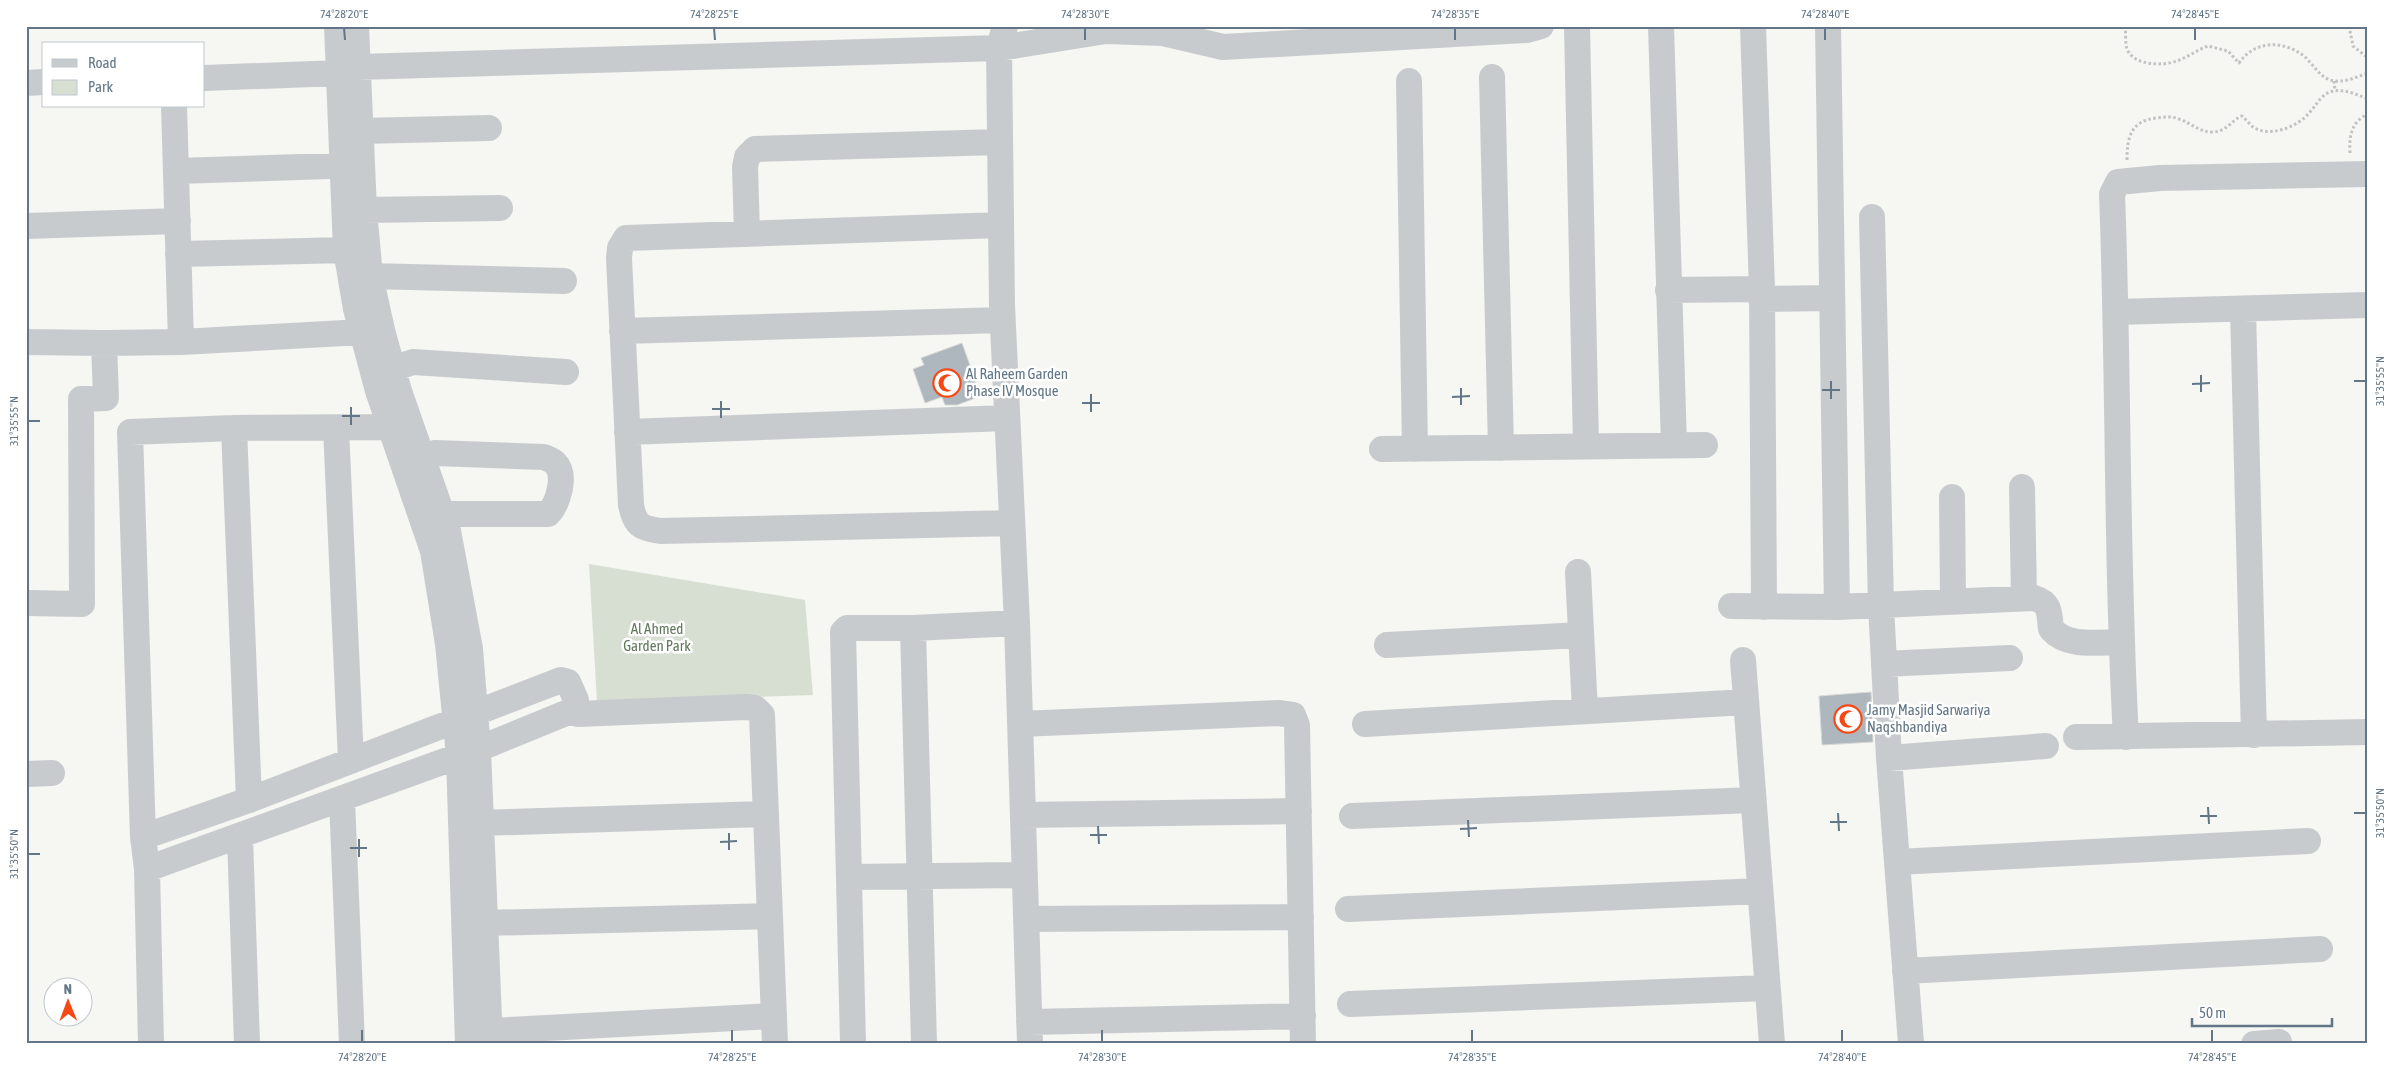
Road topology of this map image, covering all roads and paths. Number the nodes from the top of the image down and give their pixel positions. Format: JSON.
{"nodes":[{"id":1,"x":338,"y":26,"type":"edge"},
{"id":2,"x":356,"y":26,"type":"edge"},
{"id":3,"x":1541,"y":26,"type":"edge"},
{"id":4,"x":1577,"y":26,"type":"edge"},
{"id":5,"x":1661,"y":26,"type":"edge"},
{"id":6,"x":1753,"y":26,"type":"edge"},
{"id":7,"x":1828,"y":26,"type":"edge"},
{"id":8,"x":2125,"y":26,"type":"edge"},
{"id":9,"x":2349,"y":26,"type":"edge"},
{"id":10,"x":1002,"y":37,"type":"edge"},
{"id":11,"x":2368,"y":58,"type":"edge"},
{"id":12,"x":349,"y":70,"type":"junction"},
{"id":13,"x":2368,"y":72,"type":"edge"},
{"id":14,"x":205,"y":78,"type":"edge"},
{"id":15,"x":1492,"y":78,"type":"dead end"},
{"id":16,"x":2334,"y":80,"type":"junction"},
{"id":17,"x":1409,"y":81,"type":"dead end"},
{"id":18,"x":42,"y":82,"type":"edge"},
{"id":19,"x":26,"y":83,"type":"edge"},
{"id":20,"x":2335,"y":91,"type":"junction"},
{"id":21,"x":2368,"y":99,"type":"edge"},
{"id":22,"x":174,"y":108,"type":"edge"},
{"id":23,"x":2368,"y":114,"type":"edge"},
{"id":24,"x":490,"y":128,"type":"dead end"},
{"id":25,"x":361,"y":131,"type":"junction"},
{"id":26,"x":999,"y":142,"type":"junction"},
{"id":27,"x":353,"y":166,"type":"junction"},
{"id":28,"x":176,"y":171,"type":"junction"},
{"id":29,"x":2360,"y":174,"type":"edge"},
{"id":30,"x":2126,"y":180,"type":"junction"},
{"id":31,"x":500,"y":208,"type":"dead end"},
{"id":32,"x":364,"y":210,"type":"junction"},
{"id":33,"x":1872,"y":218,"type":"dead end"},
{"id":34,"x":178,"y":221,"type":"junction"},
{"id":35,"x":26,"y":226,"type":"edge"},
{"id":36,"x":1001,"y":226,"type":"junction"},
{"id":37,"x":747,"y":234,"type":"junction"},
{"id":38,"x":346,"y":250,"type":"junction"},
{"id":39,"x":178,"y":254,"type":"junction"},
{"id":40,"x":370,"y":276,"type":"junction"},
{"id":41,"x":564,"y":281,"type":"dead end"},
{"id":42,"x":1668,"y":290,"type":"junction"},
{"id":43,"x":1762,"y":294,"type":"junction"},
{"id":44,"x":1832,"y":298,"type":"junction"},
{"id":45,"x":2368,"y":305,"type":"edge"},
{"id":46,"x":2243,"y":310,"type":"junction"},
{"id":47,"x":2116,"y":312,"type":"junction"},
{"id":48,"x":1002,"y":320,"type":"junction"},
{"id":49,"x":622,"y":331,"type":"junction"},
{"id":50,"x":362,"y":332,"type":"junction"},
{"id":51,"x":26,"y":342,"type":"edge"},
{"id":52,"x":181,"y":342,"type":"junction"},
{"id":53,"x":104,"y":343,"type":"junction"},
{"id":54,"x":392,"y":369,"type":"junction"},
{"id":55,"x":566,"y":372,"type":"dead end"},
{"id":56,"x":1007,"y":418,"type":"junction"},
{"id":57,"x":400,"y":424,"type":"junction"},
{"id":58,"x":234,"y":428,"type":"junction"},
{"id":59,"x":336,"y":428,"type":"junction"},
{"id":60,"x":627,"y":432,"type":"junction"},
{"id":61,"x":1674,"y":445,"type":"junction"},
{"id":62,"x":1705,"y":445,"type":"dead end"},
{"id":63,"x":1586,"y":446,"type":"junction"},
{"id":64,"x":1501,"y":448,"type":"junction"},
{"id":65,"x":1415,"y":449,"type":"junction"},
{"id":66,"x":1382,"y":450,"type":"dead end"},
{"id":67,"x":423,"y":459,"type":"junction"},
{"id":68,"x":2022,"y":487,"type":"dead end"},
{"id":69,"x":1952,"y":498,"type":"dead end"},
{"id":70,"x":433,"y":516,"type":"junction"},
{"id":71,"x":1012,"y":523,"type":"junction"},
{"id":72,"x":1578,"y":572,"type":"dead end"},
{"id":73,"x":2024,"y":598,"type":"junction"},
{"id":74,"x":1954,"y":600,"type":"junction"},
{"id":75,"x":26,"y":603,"type":"edge"},
{"id":76,"x":1881,"y":605,"type":"junction"},
{"id":77,"x":1731,"y":606,"type":"dead end"},
{"id":78,"x":1837,"y":606,"type":"junction"},
{"id":79,"x":1764,"y":607,"type":"junction"},
{"id":80,"x":1017,"y":623,"type":"junction"},
{"id":81,"x":913,"y":628,"type":"junction"},
{"id":82,"x":1581,"y":635,"type":"junction"},
{"id":83,"x":2121,"y":642,"type":"junction"},
{"id":84,"x":1387,"y":645,"type":"dead end"},
{"id":85,"x":2010,"y":658,"type":"dead end"},
{"id":86,"x":1743,"y":660,"type":"dead end"},
{"id":87,"x":1884,"y":664,"type":"junction"},
{"id":88,"x":1746,"y":702,"type":"junction"},
{"id":89,"x":1584,"y":711,"type":"junction"},
{"id":90,"x":570,"y":712,"type":"junction"},
{"id":91,"x":466,"y":717,"type":"junction"},
{"id":92,"x":1020,"y":724,"type":"junction"},
{"id":93,"x":1365,"y":724,"type":"dead end"},
{"id":94,"x":2368,"y":732,"type":"edge"},
{"id":95,"x":2254,"y":735,"type":"junction"},
{"id":96,"x":2076,"y":737,"type":"dead end"},
{"id":97,"x":2126,"y":737,"type":"junction"},
{"id":98,"x":2046,"y":746,"type":"dead end"},
{"id":99,"x":468,"y":753,"type":"junction"},
{"id":100,"x":1889,"y":758,"type":"junction"},
{"id":101,"x":351,"y":761,"type":"junction"},
{"id":102,"x":52,"y":773,"type":"dead end"},
{"id":103,"x":26,"y":774,"type":"edge"},
{"id":104,"x":342,"y":799,"type":"junction"},
{"id":105,"x":249,"y":800,"type":"junction"},
{"id":106,"x":1753,"y":800,"type":"junction"},
{"id":107,"x":1298,"y":811,"type":"junction"},
{"id":108,"x":766,"y":814,"type":"junction"},
{"id":109,"x":1023,"y":815,"type":"junction"},
{"id":110,"x":1352,"y":816,"type":"dead end"},
{"id":111,"x":480,"y":823,"type":"junction"},
{"id":112,"x":143,"y":837,"type":"junction"},
{"id":113,"x":240,"y":837,"type":"junction"},
{"id":114,"x":2308,"y":842,"type":"dead end"},
{"id":115,"x":1897,"y":862,"type":"junction"},
{"id":116,"x":147,"y":869,"type":"junction"},
{"id":117,"x":1025,"y":875,"type":"junction"},
{"id":118,"x":920,"y":876,"type":"junction"},
{"id":119,"x":850,"y":878,"type":"junction"},
{"id":120,"x":1760,"y":891,"type":"junction"},
{"id":121,"x":1348,"y":909,"type":"dead end"},
{"id":122,"x":770,"y":916,"type":"junction"},
{"id":123,"x":1301,"y":917,"type":"junction"},
{"id":124,"x":1026,"y":919,"type":"junction"},
{"id":125,"x":484,"y":923,"type":"junction"},
{"id":126,"x":2320,"y":949,"type":"dead end"},
{"id":127,"x":1905,"y":971,"type":"junction"},
{"id":128,"x":1767,"y":988,"type":"junction"},
{"id":129,"x":1350,"y":1004,"type":"dead end"},
{"id":130,"x":774,"y":1016,"type":"junction"},
{"id":131,"x":1303,"y":1016,"type":"junction"},
{"id":132,"x":1030,"y":1033,"type":"edge"},
{"id":133,"x":482,"y":1040,"type":"edge"},
{"id":134,"x":151,"y":1044,"type":"edge"},
{"id":135,"x":247,"y":1044,"type":"edge"},
{"id":136,"x":352,"y":1044,"type":"edge"},
{"id":137,"x":775,"y":1044,"type":"edge"},
{"id":138,"x":853,"y":1044,"type":"edge"},
{"id":139,"x":924,"y":1044,"type":"edge"},
{"id":140,"x":1304,"y":1044,"type":"edge"},
{"id":141,"x":1772,"y":1044,"type":"edge"},
{"id":142,"x":1911,"y":1044,"type":"edge"}],
"edges":[{"from":1,"to":12,"type":"street"},
{"from":2,"to":12,"type":"street"},
{"from":3,"to":10,"type":"street"},
{"from":4,"to":63,"type":"street"},
{"from":5,"to":42,"type":"street"},
{"from":6,"to":43,"type":"street"},
{"from":7,"to":44,"type":"street"},
{"from":8,"to":16,"type":"path"},
{"from":9,"to":11,"type":"path"},
{"from":10,"to":12,"type":"street"},
{"from":10,"to":26,"type":"street"},
{"from":12,"to":14,"type":"street"},
{"from":12,"to":25,"type":"street"},
{"from":12,"to":27,"type":"street"},
{"from":13,"to":16,"type":"path"},
{"from":15,"to":64,"type":"street"},
{"from":16,"to":20,"type":"path"},
{"from":17,"to":65,"type":"street"},
{"from":18,"to":19,"type":"street"},
{"from":20,"to":21,"type":"path"},
{"from":20,"to":30,"type":"path"},
{"from":22,"to":28,"type":"street"},
{"from":23,"to":29,"type":"path"},
{"from":24,"to":25,"type":"street"},
{"from":25,"to":27,"type":"street"},
{"from":26,"to":36,"type":"street"},
{"from":26,"to":37,"type":"street"},
{"from":27,"to":28,"type":"street"},
{"from":27,"to":32,"type":"street"},
{"from":27,"to":38,"type":"street"},
{"from":28,"to":34,"type":"street"},
{"from":29,"to":30,"type":"street"},
{"from":30,"to":47,"type":"street"},
{"from":31,"to":32,"type":"street"},
{"from":32,"to":40,"type":"street"},
{"from":33,"to":76,"type":"street"},
{"from":34,"to":35,"type":"street"},
{"from":34,"to":39,"type":"street"},
{"from":36,"to":37,"type":"street"},
{"from":36,"to":48,"type":"street"},
{"from":37,"to":49,"type":"street"},
{"from":38,"to":39,"type":"street"},
{"from":38,"to":50,"type":"street"},
{"from":39,"to":52,"type":"street"},
{"from":40,"to":41,"type":"street"},
{"from":40,"to":54,"type":"street"},
{"from":42,"to":43,"type":"street"},
{"from":42,"to":61,"type":"street"},
{"from":43,"to":44,"type":"street"},
{"from":43,"to":79,"type":"street"},
{"from":44,"to":78,"type":"street"},
{"from":45,"to":46,"type":"street"},
{"from":46,"to":47,"type":"street"},
{"from":46,"to":95,"type":"street"},
{"from":47,"to":83,"type":"street"},
{"from":48,"to":49,"type":"street"},
{"from":48,"to":56,"type":"street"},
{"from":49,"to":60,"type":"street"},
{"from":50,"to":52,"type":"street"},
{"from":50,"to":57,"type":"street"},
{"from":51,"to":53,"type":"street"},
{"from":52,"to":53,"type":"street"},
{"from":53,"to":75,"type":"street"},
{"from":54,"to":55,"type":"street"},
{"from":54,"to":57,"type":"street"},
{"from":56,"to":60,"type":"street"},
{"from":56,"to":71,"type":"street"},
{"from":57,"to":59,"type":"street"},
{"from":57,"to":67,"type":"street"},
{"from":57,"to":70,"type":"street"},
{"from":58,"to":59,"type":"street"},
{"from":58,"to":105,"type":"street"},
{"from":58,"to":112,"type":"street"},
{"from":59,"to":101,"type":"street"},
{"from":60,"to":71,"type":"street"},
{"from":61,"to":62,"type":"street"},
{"from":61,"to":63,"type":"street"},
{"from":63,"to":64,"type":"street"},
{"from":64,"to":65,"type":"street"},
{"from":65,"to":66,"type":"street"},
{"from":67,"to":70,"type":"street"},
{"from":67,"to":70,"type":"street"},
{"from":68,"to":73,"type":"street"},
{"from":69,"to":74,"type":"street"},
{"from":70,"to":91,"type":"street"},
{"from":71,"to":80,"type":"street"},
{"from":72,"to":82,"type":"street"},
{"from":73,"to":74,"type":"street"},
{"from":73,"to":83,"type":"street"},
{"from":74,"to":76,"type":"street"},
{"from":76,"to":78,"type":"street"},
{"from":76,"to":87,"type":"street"},
{"from":77,"to":79,"type":"street"},
{"from":78,"to":79,"type":"street"},
{"from":80,"to":81,"type":"street"},
{"from":80,"to":92,"type":"street"},
{"from":81,"to":118,"type":"street"},
{"from":81,"to":119,"type":"street"},
{"from":82,"to":84,"type":"street"},
{"from":82,"to":89,"type":"street"},
{"from":83,"to":97,"type":"street"},
{"from":85,"to":87,"type":"street"},
{"from":86,"to":88,"type":"street"},
{"from":87,"to":100,"type":"street"},
{"from":88,"to":89,"type":"street"},
{"from":88,"to":106,"type":"street"},
{"from":89,"to":93,"type":"street"},
{"from":90,"to":91,"type":"street"},
{"from":90,"to":99,"type":"street"},
{"from":90,"to":108,"type":"street"},
{"from":91,"to":99,"type":"street"},
{"from":91,"to":101,"type":"street"},
{"from":92,"to":107,"type":"street"},
{"from":92,"to":109,"type":"street"},
{"from":94,"to":95,"type":"street"},
{"from":95,"to":97,"type":"street"},
{"from":96,"to":97,"type":"street"},
{"from":98,"to":100,"type":"street"},
{"from":99,"to":104,"type":"street"},
{"from":99,"to":111,"type":"street"},
{"from":99,"to":133,"type":"street"},
{"from":100,"to":115,"type":"street"},
{"from":101,"to":105,"type":"street"},
{"from":102,"to":103,"type":"street"},
{"from":104,"to":113,"type":"street"},
{"from":104,"to":136,"type":"street"},
{"from":105,"to":112,"type":"street"},
{"from":106,"to":110,"type":"street"},
{"from":106,"to":120,"type":"street"},
{"from":107,"to":109,"type":"street"},
{"from":107,"to":123,"type":"street"},
{"from":108,"to":111,"type":"street"},
{"from":108,"to":122,"type":"street"},
{"from":109,"to":117,"type":"street"},
{"from":111,"to":125,"type":"street"},
{"from":112,"to":116,"type":"street"},
{"from":113,"to":116,"type":"street"},
{"from":113,"to":135,"type":"street"},
{"from":114,"to":115,"type":"street"},
{"from":115,"to":127,"type":"street"},
{"from":116,"to":134,"type":"street"},
{"from":117,"to":118,"type":"street"},
{"from":117,"to":124,"type":"street"},
{"from":118,"to":119,"type":"street"},
{"from":118,"to":139,"type":"street"},
{"from":119,"to":138,"type":"street"},
{"from":120,"to":121,"type":"street"},
{"from":120,"to":128,"type":"street"},
{"from":122,"to":125,"type":"street"},
{"from":122,"to":130,"type":"street"},
{"from":123,"to":124,"type":"street"},
{"from":123,"to":131,"type":"street"},
{"from":124,"to":132,"type":"street"},
{"from":125,"to":133,"type":"street"},
{"from":126,"to":127,"type":"street"},
{"from":127,"to":142,"type":"street"},
{"from":128,"to":129,"type":"street"},
{"from":128,"to":141,"type":"street"},
{"from":130,"to":133,"type":"street"},
{"from":130,"to":137,"type":"street"},
{"from":131,"to":132,"type":"street"},
{"from":131,"to":140,"type":"street"}]}
